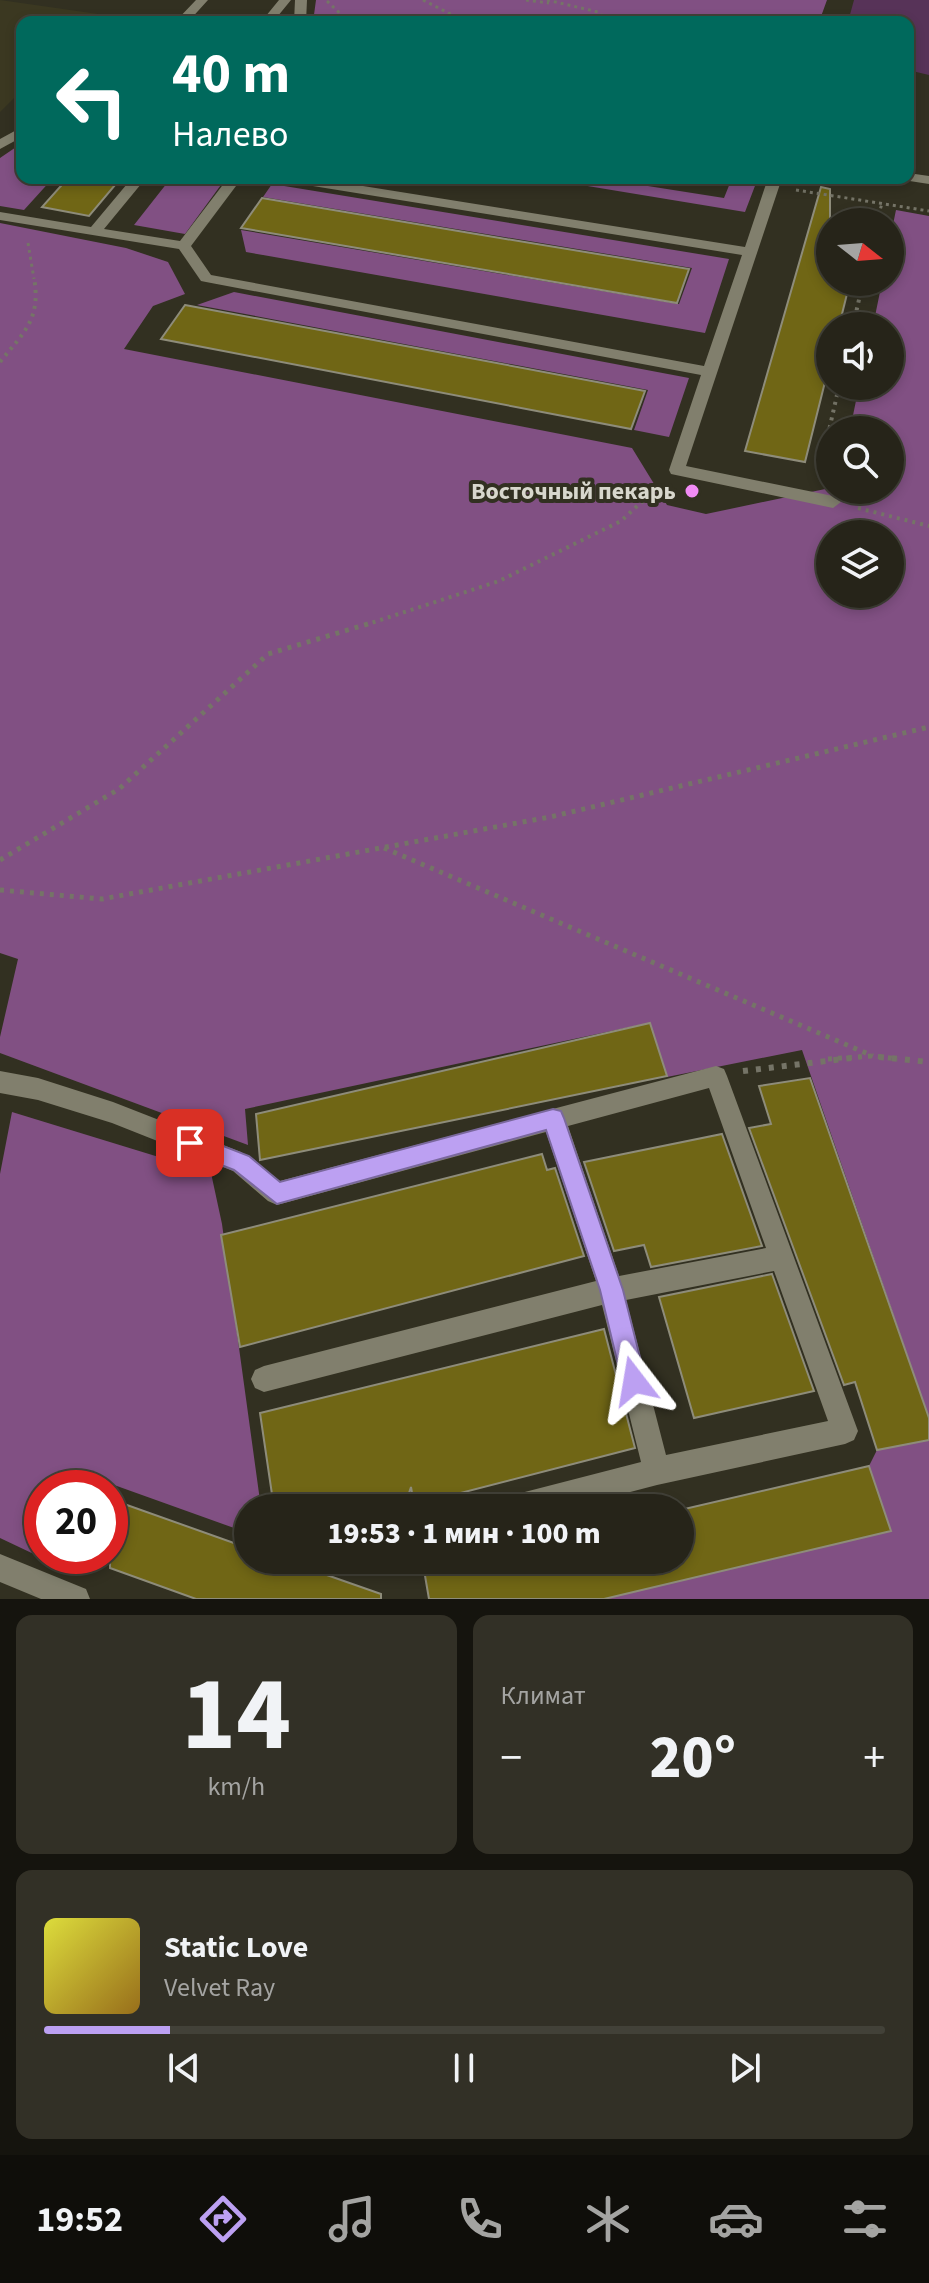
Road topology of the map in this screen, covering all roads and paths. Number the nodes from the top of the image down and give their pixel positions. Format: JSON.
{"nodes":[{"id":1,"x":202,"y":0,"type":"edge"},
{"id":2,"x":285,"y":0,"type":"edge"},
{"id":3,"x":325,"y":0,"type":"edge"},
{"id":4,"x":423,"y":0,"type":"edge"},
{"id":5,"x":526,"y":0,"type":"edge"},
{"id":6,"x":547,"y":0,"type":"edge"},
{"id":7,"x":554,"y":4,"type":"junction"},
{"id":8,"x":187,"y":16,"type":"edge"},
{"id":9,"x":272,"y":16,"type":"edge"},
{"id":10,"x":342,"y":16,"type":"edge"},
{"id":11,"x":454,"y":16,"type":"edge"},
{"id":12,"x":603,"y":16,"type":"edge"},
{"id":13,"x":134,"y":184,"type":"edge"},
{"id":14,"x":230,"y":184,"type":"edge"},
{"id":15,"x":325,"y":184,"type":"edge"},
{"id":16,"x":772,"y":184,"type":"edge"},
{"id":17,"x":783,"y":184,"type":"edge"},
{"id":18,"x":882,"y":203,"type":"junction"},
{"id":19,"x":881,"y":208,"type":"edge"},
{"id":20,"x":929,"y":211,"type":"edge"},
{"id":21,"x":0,"y":216,"type":"edge"},
{"id":22,"x":25,"y":222,"type":"junction"},
{"id":23,"x":96,"y":230,"type":"junction"},
{"id":24,"x":184,"y":246,"type":"junction"},
{"id":25,"x":749,"y":252,"type":"junction"},
{"id":26,"x":0,"y":362,"type":"edge"},
{"id":27,"x":709,"y":372,"type":"junction"},
{"id":28,"x":836,"y":400,"type":"edge"},
{"id":29,"x":677,"y":470,"type":"junction"},
{"id":30,"x":813,"y":498,"type":"junction"},
{"id":31,"x":816,"y":499,"type":"edge"},
{"id":32,"x":841,"y":504,"type":"edge"},
{"id":33,"x":929,"y":526,"type":"edge"},
{"id":34,"x":929,"y":727,"type":"edge"},
{"id":35,"x":383,"y":848,"type":"junction"},
{"id":36,"x":0,"y":860,"type":"edge"},
{"id":37,"x":0,"y":890,"type":"edge"},
{"id":38,"x":873,"y":1056,"type":"junction"},
{"id":39,"x":929,"y":1062,"type":"edge"},
{"id":40,"x":716,"y":1076,"type":"junction"},
{"id":41,"x":0,"y":1082,"type":"edge"},
{"id":42,"x":553,"y":1118,"type":"junction"},
{"id":43,"x":782,"y":1257,"type":"junction"},
{"id":44,"x":611,"y":1290,"type":"junction"},
{"id":45,"x":264,"y":1379,"type":"dead end"},
{"id":46,"x":657,"y":1471,"type":"junction"},
{"id":47,"x":570,"y":1494,"type":"edge"},
{"id":48,"x":0,"y":1568,"type":"edge"},
{"id":49,"x":76,"y":1599,"type":"edge"}],
"edges":[{"from":1,"to":8,"type":"lane"},
{"from":2,"to":9,"type":"lane"},
{"from":3,"to":10,"type":"path"},
{"from":4,"to":11,"type":"path"},
{"from":5,"to":7,"type":"path"},
{"from":6,"to":7,"type":"path"},
{"from":7,"to":12,"type":"path"},
{"from":13,"to":23,"type":"lane"},
{"from":14,"to":24,"type":"lane"},
{"from":15,"to":25,"type":"lane"},
{"from":16,"to":25,"type":"lane"},
{"from":17,"to":18,"type":"path"},
{"from":18,"to":19,"type":"path"},
{"from":18,"to":20,"type":"path"},
{"from":21,"to":22,"type":"lane"},
{"from":22,"to":23,"type":"lane"},
{"from":22,"to":26,"type":"path"},
{"from":23,"to":24,"type":"lane"},
{"from":24,"to":27,"type":"lane"},
{"from":25,"to":27,"type":"lane"},
{"from":27,"to":29,"type":"lane"},
{"from":28,"to":30,"type":"path"},
{"from":29,"to":30,"type":"lane"},
{"from":29,"to":36,"type":"path"},
{"from":30,"to":31,"type":"lane"},
{"from":32,"to":33,"type":"path"},
{"from":34,"to":35,"type":"path"},
{"from":35,"to":37,"type":"path"},
{"from":35,"to":38,"type":"path"},
{"from":38,"to":39,"type":"path"},
{"from":38,"to":40,"type":"path"},
{"from":40,"to":42,"type":"lane"},
{"from":40,"to":43,"type":"lane"},
{"from":41,"to":42,"type":"lane"},
{"from":42,"to":44,"type":"lane"},
{"from":43,"to":44,"type":"lane"},
{"from":43,"to":46,"type":"lane"},
{"from":44,"to":45,"type":"lane"},
{"from":44,"to":46,"type":"lane"},
{"from":46,"to":47,"type":"lane"},
{"from":48,"to":49,"type":"lane"}]}
